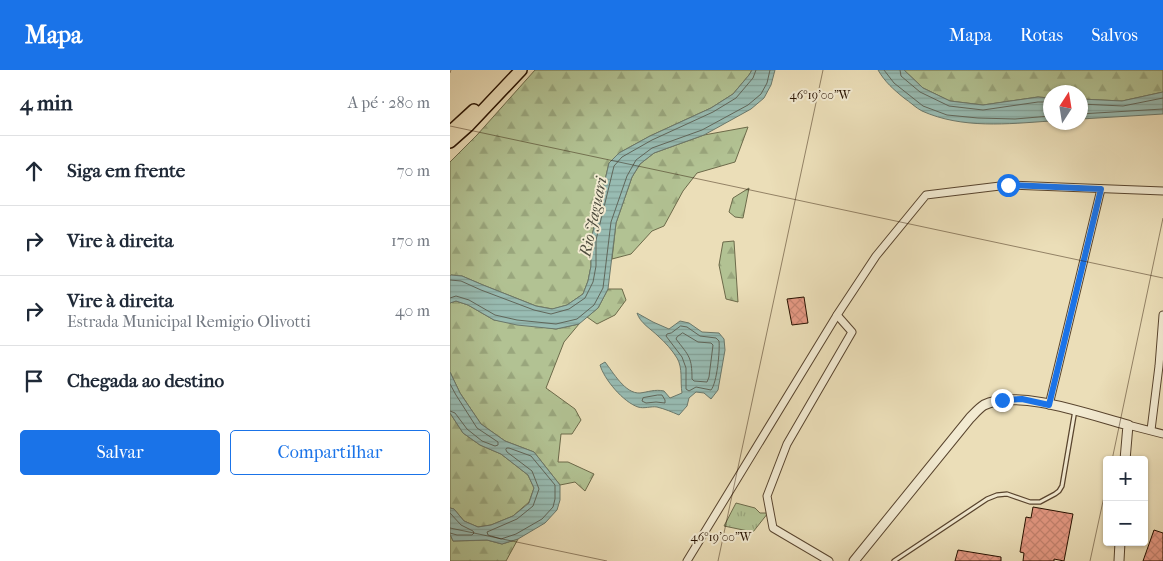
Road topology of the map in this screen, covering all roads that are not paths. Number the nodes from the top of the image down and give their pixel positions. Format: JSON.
{"nodes":[{"id":1,"x":510,"y":70,"type":"edge"},
{"id":2,"x":521,"y":70,"type":"edge"},
{"id":3,"x":450,"y":132,"type":"edge"},
{"id":4,"x":450,"y":142,"type":"edge"},
{"id":5,"x":1101,"y":189,"type":"junction"},
{"id":6,"x":1163,"y":191,"type":"edge"},
{"id":7,"x":837,"y":315,"type":"junction"},
{"id":8,"x":1163,"y":316,"type":"edge"},
{"id":9,"x":1049,"y":405,"type":"junction"},
{"id":10,"x":1075,"y":410,"type":"junction"},
{"id":11,"x":1128,"y":425,"type":"junction"},
{"id":12,"x":1152,"y":430,"type":"junction"},
{"id":13,"x":1163,"y":434,"type":"edge"},
{"id":14,"x":1126,"y":456,"type":"edge"},
{"id":15,"x":1120,"y":546,"type":"edge"},
{"id":16,"x":686,"y":561,"type":"edge"},
{"id":17,"x":829,"y":561,"type":"edge"},
{"id":18,"x":854,"y":561,"type":"edge"},
{"id":19,"x":894,"y":561,"type":"edge"},
{"id":20,"x":1119,"y":561,"type":"edge"}],
"edges":[{"from":1,"to":3,"type":"main road"},
{"from":2,"to":4,"type":"main road"},
{"from":5,"to":6,"type":"street"},
{"from":5,"to":7,"type":"street"},
{"from":5,"to":9,"type":"street"},
{"from":7,"to":16,"type":"street"},
{"from":7,"to":17,"type":"street"},
{"from":8,"to":12,"type":"street"},
{"from":9,"to":10,"type":"street"},
{"from":9,"to":18,"type":"street"},
{"from":10,"to":11,"type":"street"},
{"from":10,"to":19,"type":"lane"},
{"from":11,"to":12,"type":"street"},
{"from":11,"to":14,"type":"street"},
{"from":12,"to":13,"type":"street"},
{"from":15,"to":20,"type":"street"}]}
